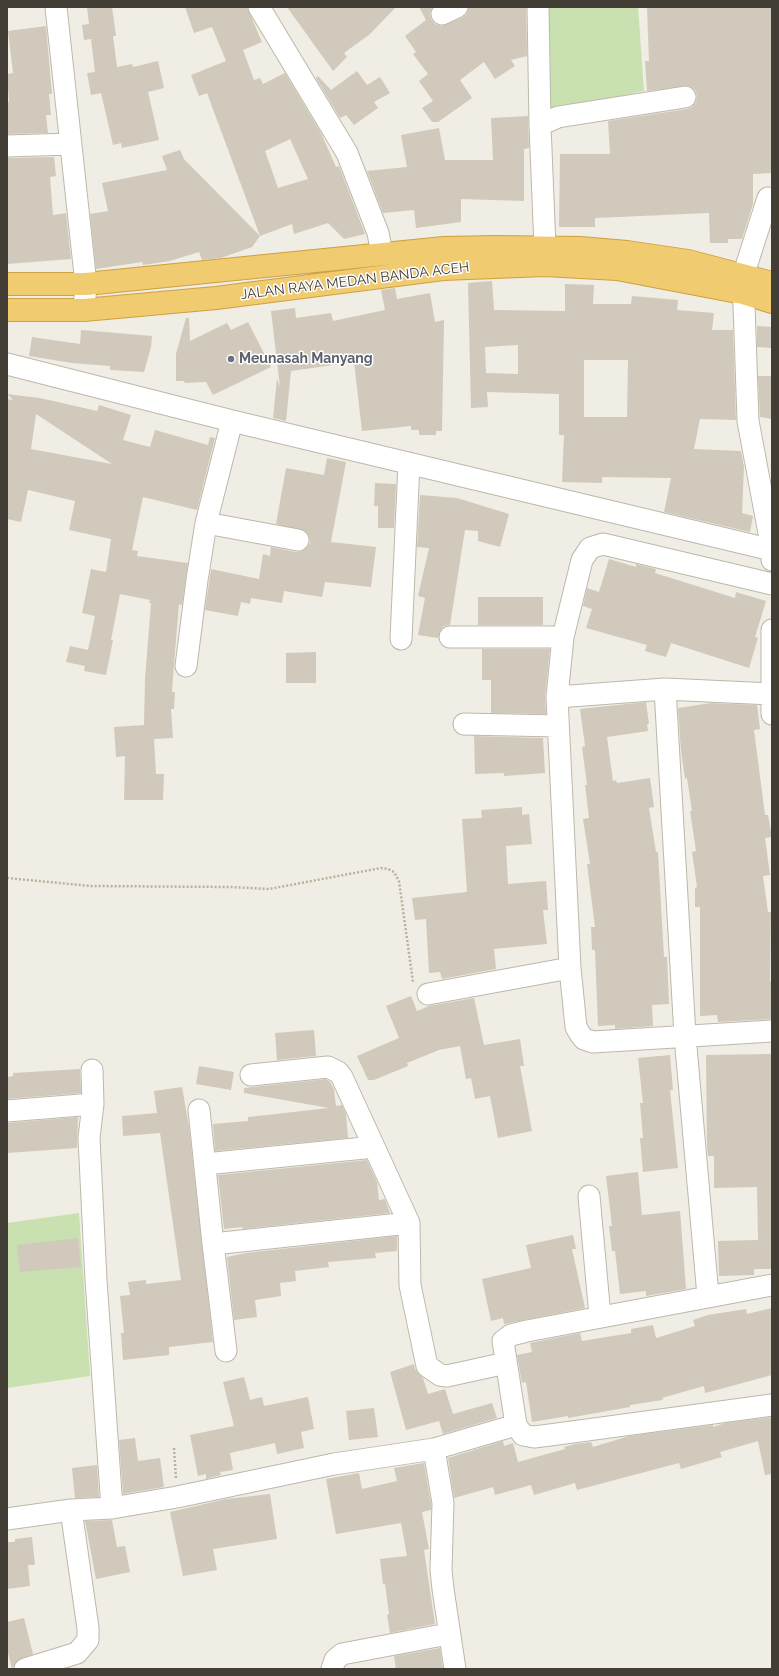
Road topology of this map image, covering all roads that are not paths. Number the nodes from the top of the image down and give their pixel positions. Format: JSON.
{"nodes":[{"id":1,"x":56,"y":7,"type":"edge"},
{"id":2,"x":259,"y":7,"type":"edge"},
{"id":3,"x":540,"y":8,"type":"edge"},
{"id":4,"x":685,"y":97,"type":"dead end"},
{"id":5,"x":549,"y":121,"type":"junction"},
{"id":6,"x":70,"y":144,"type":"junction"},
{"id":7,"x":7,"y":146,"type":"edge"},
{"id":8,"x":768,"y":198,"type":"dead end"},
{"id":9,"x":545,"y":247,"type":"junction"},
{"id":10,"x":382,"y":254,"type":"junction"},
{"id":11,"x":443,"y":258,"type":"junction"},
{"id":12,"x":236,"y":270,"type":"junction"},
{"id":13,"x":772,"y":283,"type":"edge"},
{"id":14,"x":7,"y":284,"type":"edge"},
{"id":15,"x":86,"y":284,"type":"junction"},
{"id":16,"x":743,"y":285,"type":"junction"},
{"id":17,"x":242,"y":294,"type":"junction"},
{"id":18,"x":772,"y":302,"type":"edge"},
{"id":19,"x":7,"y":310,"type":"edge"},
{"id":20,"x":84,"y":310,"type":"junction"},
{"id":21,"x":7,"y":364,"type":"edge"},
{"id":22,"x":232,"y":421,"type":"junction"},
{"id":23,"x":409,"y":463,"type":"junction"},
{"id":24,"x":206,"y":523,"type":"junction"},
{"id":25,"x":298,"y":540,"type":"dead end"},
{"id":26,"x":772,"y":550,"type":"edge"},
{"id":27,"x":772,"y":560,"type":"edge"},
{"id":28,"x":772,"y":584,"type":"edge"},
{"id":29,"x":772,"y":630,"type":"edge"},
{"id":30,"x":450,"y":637,"type":"dead end"},
{"id":31,"x":563,"y":637,"type":"junction"},
{"id":32,"x":401,"y":640,"type":"dead end"},
{"id":33,"x":186,"y":666,"type":"dead end"},
{"id":34,"x":666,"y":689,"type":"junction"},
{"id":35,"x":556,"y":697,"type":"junction"},
{"id":36,"x":772,"y":701,"type":"edge"},
{"id":37,"x":464,"y":724,"type":"dead end"},
{"id":38,"x":558,"y":726,"type":"junction"},
{"id":39,"x":570,"y":968,"type":"junction"},
{"id":40,"x":428,"y":994,"type":"road end"},
{"id":41,"x":772,"y":1031,"type":"edge"},
{"id":42,"x":685,"y":1036,"type":"junction"},
{"id":43,"x":92,"y":1070,"type":"dead end"},
{"id":44,"x":251,"y":1075,"type":"dead end"},
{"id":45,"x":93,"y":1104,"type":"junction"},
{"id":46,"x":199,"y":1110,"type":"dead end"},
{"id":47,"x":7,"y":1111,"type":"edge"},
{"id":48,"x":374,"y":1147,"type":"junction"},
{"id":49,"x":205,"y":1164,"type":"junction"},
{"id":50,"x":589,"y":1196,"type":"dead end"},
{"id":51,"x":409,"y":1223,"type":"junction"},
{"id":52,"x":213,"y":1244,"type":"junction"},
{"id":53,"x":772,"y":1285,"type":"edge"},
{"id":54,"x":708,"y":1296,"type":"junction"},
{"id":55,"x":600,"y":1316,"type":"junction"},
{"id":56,"x":226,"y":1351,"type":"dead end"},
{"id":57,"x":506,"y":1363,"type":"junction"},
{"id":58,"x":772,"y":1405,"type":"edge"},
{"id":59,"x":516,"y":1425,"type":"junction"},
{"id":60,"x":434,"y":1449,"type":"junction"},
{"id":61,"x":112,"y":1508,"type":"junction"},
{"id":62,"x":71,"y":1510,"type":"junction"},
{"id":63,"x":7,"y":1519,"type":"edge"},
{"id":64,"x":448,"y":1634,"type":"junction"},
{"id":65,"x":25,"y":1669,"type":"edge"},
{"id":66,"x":332,"y":1669,"type":"edge"},
{"id":67,"x":455,"y":1669,"type":"edge"}],
"edges":[{"from":1,"to":6,"type":"street"},
{"from":2,"to":10,"type":"street"},
{"from":3,"to":5,"type":"street"},
{"from":4,"to":5,"type":"street"},
{"from":5,"to":9,"type":"street"},
{"from":6,"to":7,"type":"street"},
{"from":6,"to":15,"type":"street"},
{"from":8,"to":16,"type":"street"},
{"from":9,"to":11,"type":"highway","name":"JALAN RAYA MEDAN BANDA ACEH"},
{"from":9,"to":16,"type":"highway","name":"JALAN RAYA MEDAN BANDA ACEH"},
{"from":10,"to":11,"type":"highway","name":"JALAN RAYA MEDAN BANDA ACEH"},
{"from":10,"to":12,"type":"highway","name":"JALAN RAYA MEDAN BANDA ACEH"},
{"from":11,"to":16,"type":"highway","name":"JALAN RAYA MEDAN BANDA ACEH"},
{"from":11,"to":17,"type":"highway","name":"JALAN RAYA MEDAN BANDA ACEH"},
{"from":12,"to":15,"type":"highway","name":"JALAN RAYA MEDAN BANDA ACEH"},
{"from":12,"to":17,"type":"highway"},
{"from":13,"to":16,"type":"highway","name":"JALAN RAYA MEDAN BANDA ACEH"},
{"from":14,"to":15,"type":"highway","name":"JALAN RAYA MEDAN BANDA ACEH"},
{"from":15,"to":20,"type":"street"},
{"from":16,"to":18,"type":"highway","name":"JALAN RAYA MEDAN BANDA ACEH"},
{"from":16,"to":26,"type":"street"},
{"from":17,"to":20,"type":"highway","name":"JALAN RAYA MEDAN BANDA ACEH"},
{"from":19,"to":20,"type":"highway","name":"JALAN RAYA MEDAN BANDA ACEH"},
{"from":21,"to":22,"type":"street"},
{"from":22,"to":23,"type":"street"},
{"from":22,"to":24,"type":"street"},
{"from":23,"to":26,"type":"street"},
{"from":23,"to":32,"type":"street"},
{"from":24,"to":25,"type":"street"},
{"from":24,"to":33,"type":"street"},
{"from":26,"to":27,"type":"street"},
{"from":28,"to":31,"type":"street"},
{"from":29,"to":36,"type":"street"},
{"from":30,"to":31,"type":"street"},
{"from":31,"to":35,"type":"street"},
{"from":34,"to":35,"type":"street"},
{"from":34,"to":36,"type":"street"},
{"from":34,"to":42,"type":"street"},
{"from":35,"to":38,"type":"street"},
{"from":37,"to":38,"type":"street"},
{"from":38,"to":39,"type":"street"},
{"from":39,"to":40,"type":"street"},
{"from":39,"to":42,"type":"street"},
{"from":41,"to":42,"type":"street"},
{"from":42,"to":54,"type":"street"},
{"from":43,"to":45,"type":"street"},
{"from":44,"to":48,"type":"street"},
{"from":45,"to":47,"type":"street"},
{"from":45,"to":61,"type":"street"},
{"from":46,"to":49,"type":"street"},
{"from":48,"to":49,"type":"street"},
{"from":48,"to":51,"type":"street"},
{"from":49,"to":52,"type":"street"},
{"from":50,"to":55,"type":"street"},
{"from":51,"to":52,"type":"street"},
{"from":51,"to":57,"type":"street"},
{"from":52,"to":56,"type":"street"},
{"from":53,"to":54,"type":"street"},
{"from":54,"to":55,"type":"street"},
{"from":55,"to":57,"type":"street"},
{"from":57,"to":59,"type":"street"},
{"from":58,"to":59,"type":"street"},
{"from":59,"to":60,"type":"street"},
{"from":60,"to":61,"type":"street"},
{"from":60,"to":64,"type":"street"},
{"from":61,"to":62,"type":"street"},
{"from":62,"to":63,"type":"street"},
{"from":62,"to":65,"type":"street"},
{"from":64,"to":66,"type":"street"},
{"from":64,"to":67,"type":"street"}]}
